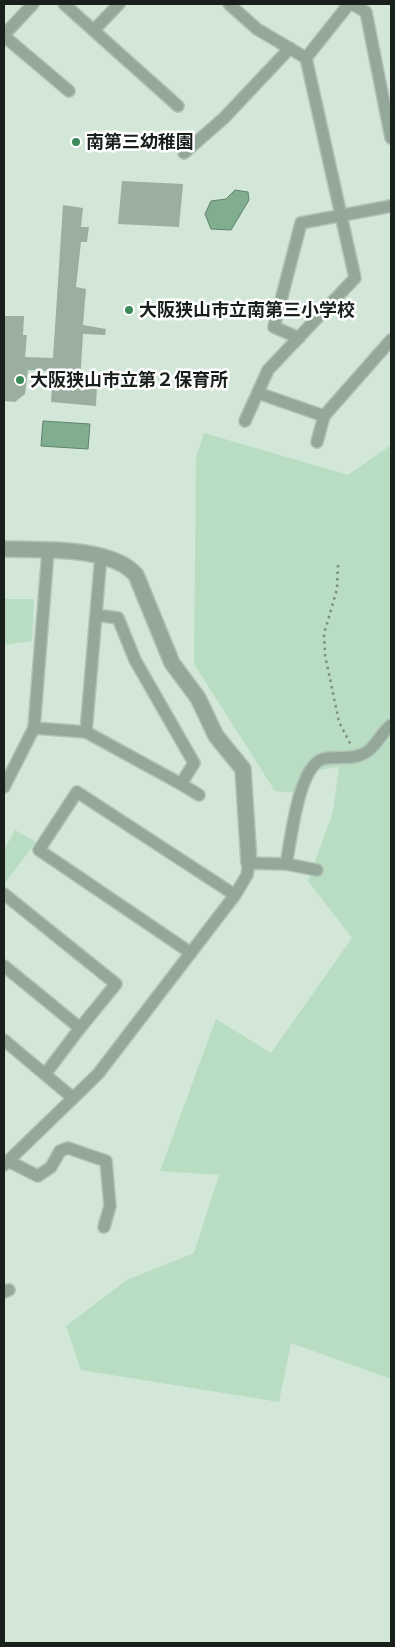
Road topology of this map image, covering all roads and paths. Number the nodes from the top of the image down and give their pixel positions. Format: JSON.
{"nodes":[{"id":1,"x":33,"y":4,"type":"edge"},
{"id":2,"x":64,"y":4,"type":"edge"},
{"id":3,"x":119,"y":4,"type":"edge"},
{"id":4,"x":229,"y":4,"type":"edge"},
{"id":5,"x":351,"y":4,"type":"edge"},
{"id":6,"x":94,"y":30,"type":"junction"},
{"id":7,"x":4,"y":36,"type":"edge"},
{"id":8,"x":290,"y":48,"type":"junction"},
{"id":9,"x":306,"y":58,"type":"junction"},
{"id":10,"x":69,"y":92,"type":"dead end"},
{"id":11,"x":178,"y":106,"type":"dead end"},
{"id":12,"x":391,"y":138,"type":"edge"},
{"id":13,"x":184,"y":153,"type":"dead end"},
{"id":14,"x":391,"y":206,"type":"edge"},
{"id":15,"x":341,"y":216,"type":"junction"},
{"id":16,"x":299,"y":338,"type":"junction"},
{"id":17,"x":391,"y":340,"type":"edge"},
{"id":18,"x":258,"y":394,"type":"junction"},
{"id":19,"x":324,"y":416,"type":"junction"},
{"id":20,"x":245,"y":422,"type":"dead end"},
{"id":21,"x":317,"y":442,"type":"dead end"},
{"id":22,"x":4,"y":549,"type":"edge"},
{"id":23,"x":48,"y":551,"type":"junction"},
{"id":24,"x":101,"y":556,"type":"junction"},
{"id":25,"x":338,"y":565,"type":"dead end"},
{"id":26,"x":96,"y":615,"type":"junction"},
{"id":27,"x":391,"y":726,"type":"edge"},
{"id":28,"x":34,"y":728,"type":"junction"},
{"id":29,"x":86,"y":732,"type":"junction"},
{"id":30,"x":354,"y":756,"type":"junction"},
{"id":31,"x":181,"y":784,"type":"junction"},
{"id":32,"x":4,"y":787,"type":"edge"},
{"id":33,"x":199,"y":795,"type":"dead end"},
{"id":34,"x":249,"y":864,"type":"junction"},
{"id":35,"x":286,"y":864,"type":"junction"},
{"id":36,"x":317,"y":870,"type":"dead end"},
{"id":37,"x":4,"y":894,"type":"edge"},
{"id":38,"x":235,"y":895,"type":"junction"},
{"id":39,"x":191,"y":953,"type":"junction"},
{"id":40,"x":4,"y":966,"type":"edge"},
{"id":41,"x":80,"y":1028,"type":"junction"},
{"id":42,"x":5,"y":1044,"type":"edge"},
{"id":43,"x":46,"y":1073,"type":"junction"},
{"id":44,"x":73,"y":1098,"type":"junction"},
{"id":45,"x":6,"y":1163,"type":"edge"},
{"id":46,"x":104,"y":1227,"type":"dead end"}],
"edges":[{"from":1,"to":7,"type":"street"},
{"from":2,"to":6,"type":"street"},
{"from":3,"to":6,"type":"street"},
{"from":4,"to":8,"type":"street"},
{"from":5,"to":9,"type":"street"},
{"from":5,"to":12,"type":"street"},
{"from":6,"to":11,"type":"street"},
{"from":7,"to":10,"type":"street"},
{"from":8,"to":9,"type":"street"},
{"from":8,"to":13,"type":"street"},
{"from":9,"to":15,"type":"street"},
{"from":14,"to":15,"type":"street"},
{"from":15,"to":16,"type":"street"},
{"from":15,"to":16,"type":"street"},
{"from":16,"to":18,"type":"street"},
{"from":17,"to":19,"type":"street"},
{"from":18,"to":19,"type":"street"},
{"from":18,"to":20,"type":"street"},
{"from":19,"to":21,"type":"street"},
{"from":22,"to":23,"type":"street"},
{"from":23,"to":24,"type":"street"},
{"from":23,"to":28,"type":"street"},
{"from":24,"to":26,"type":"street"},
{"from":24,"to":34,"type":"street"},
{"from":25,"to":30,"type":"path"},
{"from":26,"to":29,"type":"street"},
{"from":26,"to":31,"type":"street"},
{"from":27,"to":30,"type":"street"},
{"from":28,"to":29,"type":"street"},
{"from":28,"to":32,"type":"street"},
{"from":29,"to":31,"type":"street"},
{"from":30,"to":35,"type":"street"},
{"from":31,"to":33,"type":"street"},
{"from":34,"to":35,"type":"street"},
{"from":34,"to":38,"type":"street"},
{"from":35,"to":36,"type":"street"},
{"from":37,"to":41,"type":"street"},
{"from":38,"to":39,"type":"street"},
{"from":38,"to":39,"type":"street"},
{"from":39,"to":44,"type":"street"},
{"from":40,"to":41,"type":"street"},
{"from":41,"to":43,"type":"street"},
{"from":42,"to":43,"type":"street"},
{"from":43,"to":44,"type":"street"},
{"from":44,"to":45,"type":"street"},
{"from":45,"to":46,"type":"street"}]}
